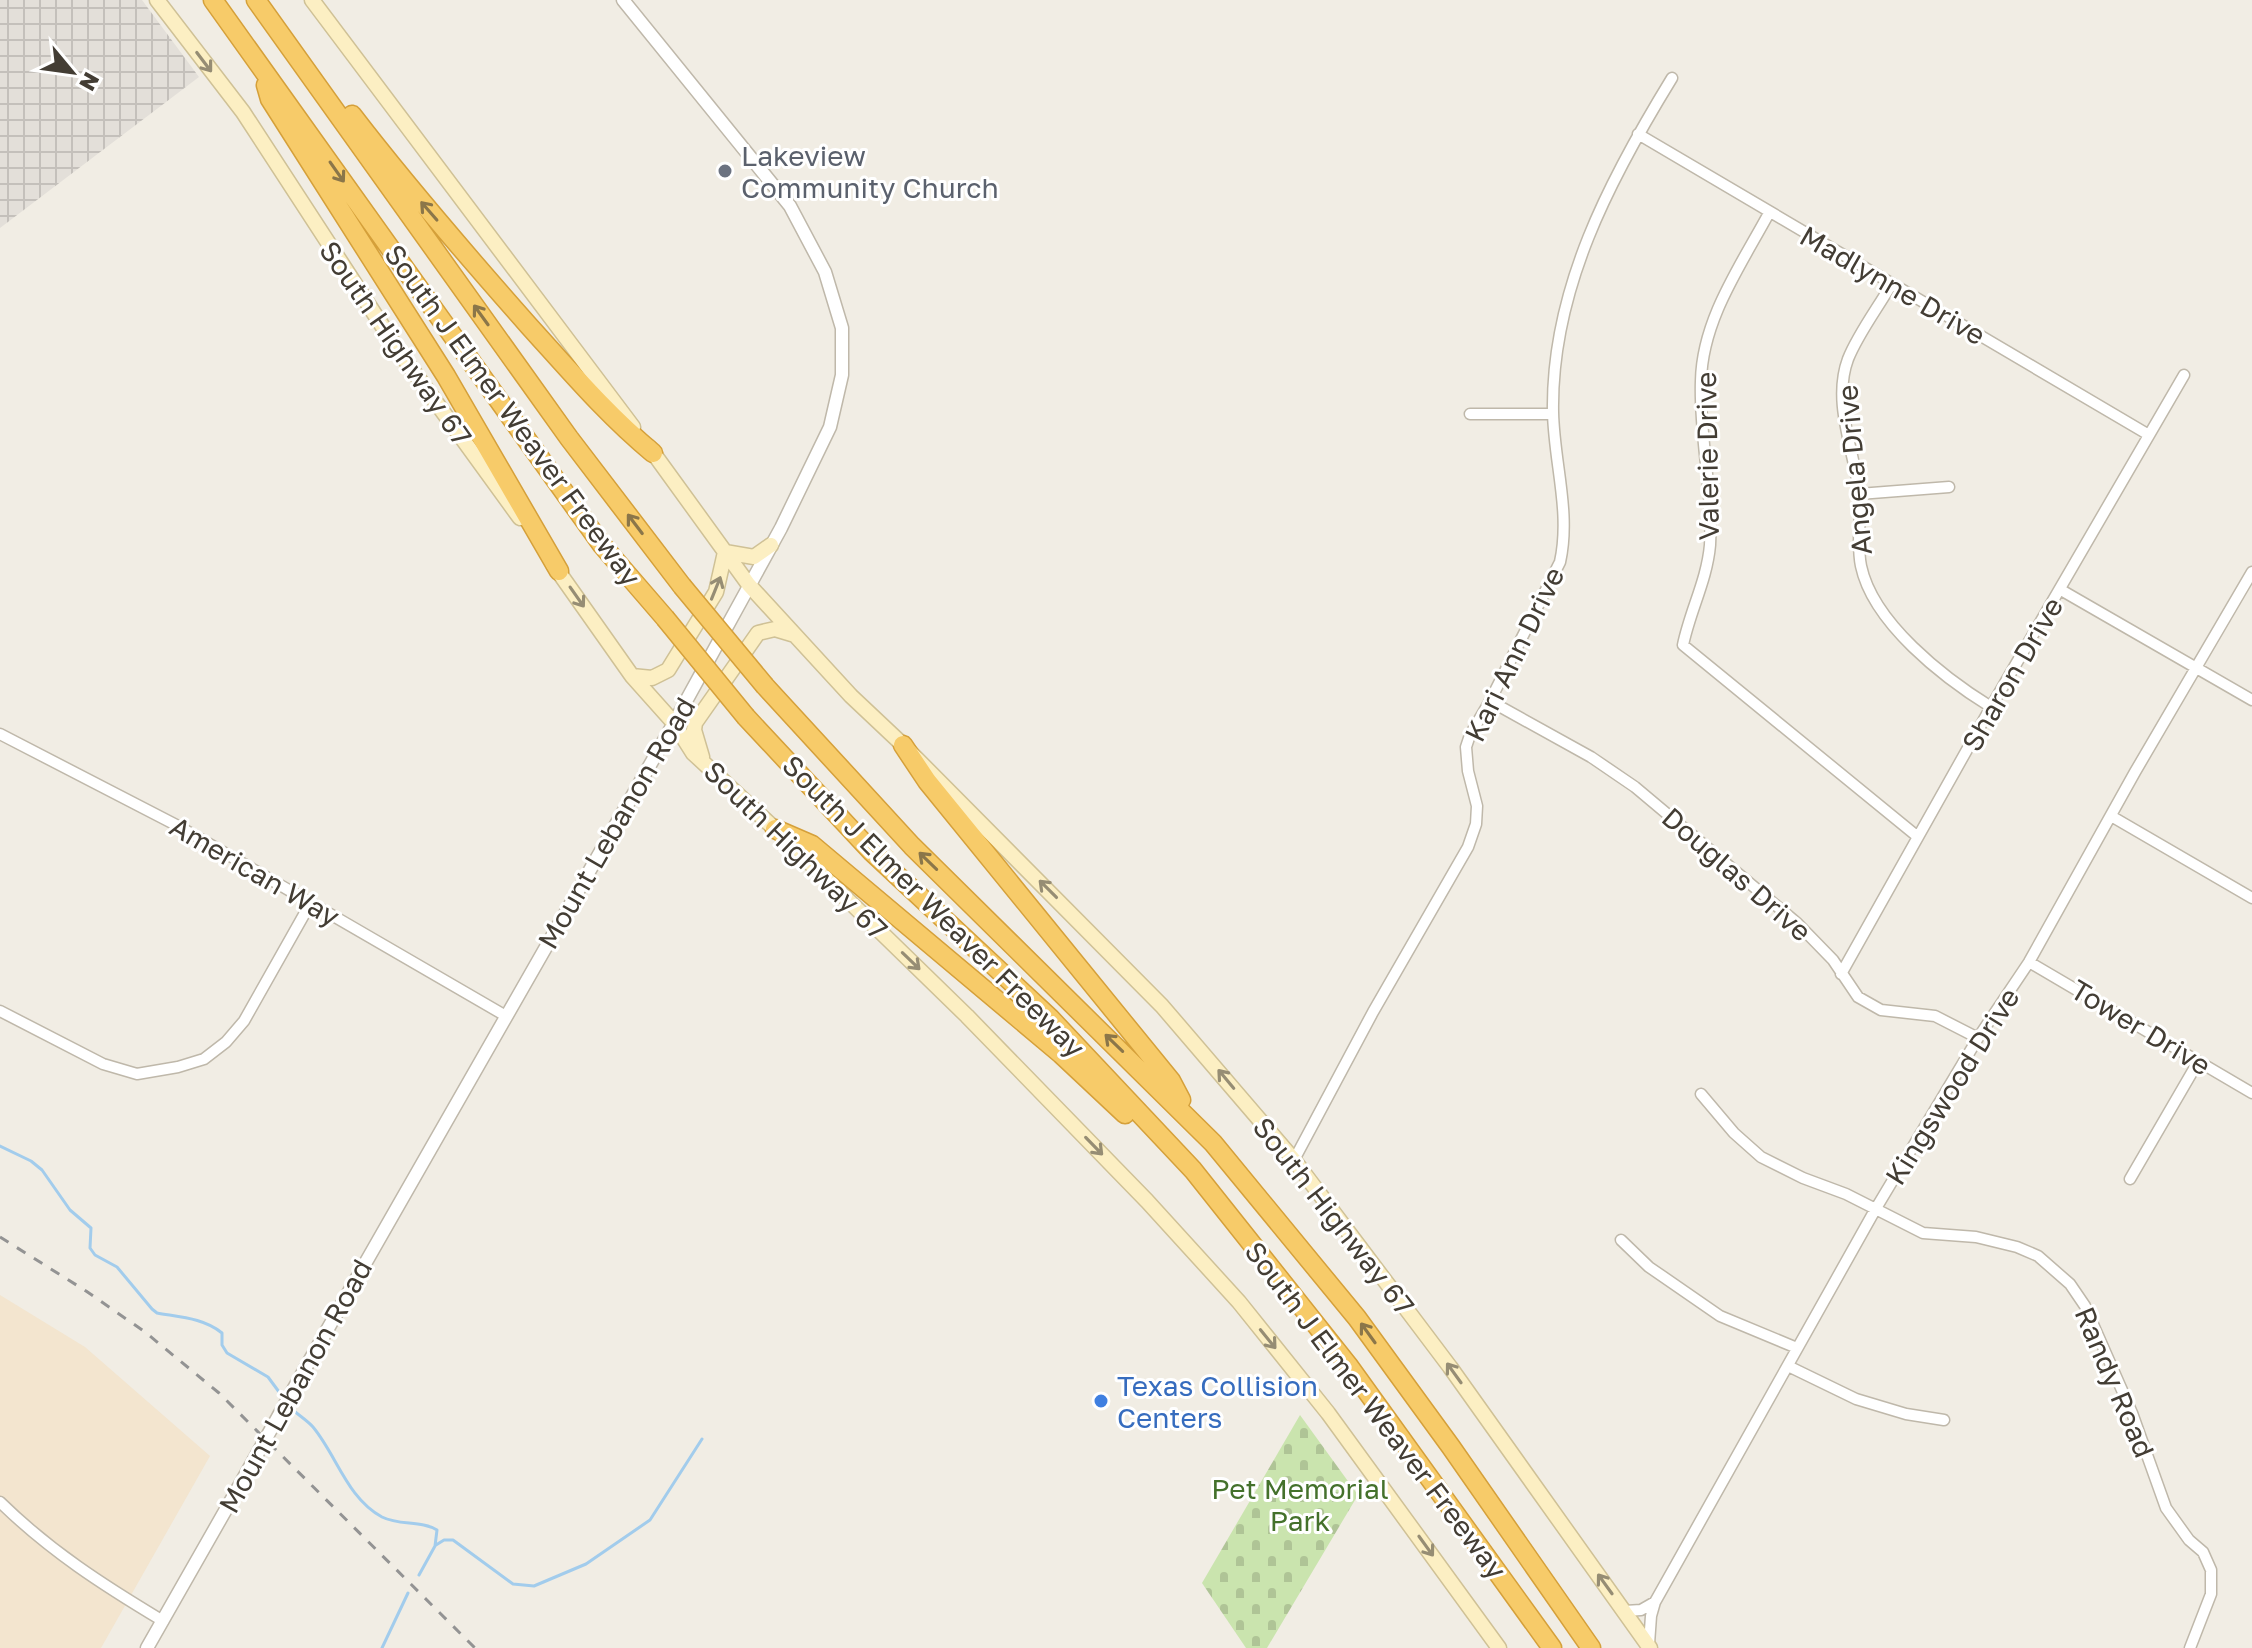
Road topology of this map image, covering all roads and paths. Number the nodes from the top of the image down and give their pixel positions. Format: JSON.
{"nodes":[{"id":1,"x":157,"y":0,"type":"edge"},
{"id":2,"x":213,"y":0,"type":"edge"},
{"id":3,"x":312,"y":0,"type":"edge"},
{"id":4,"x":623,"y":0,"type":"edge"},
{"id":5,"x":260,"y":6,"type":"edge"},
{"id":6,"x":259,"y":63,"type":"junction"},
{"id":7,"x":1672,"y":78,"type":"dead end"},
{"id":8,"x":1638,"y":134,"type":"junction"},
{"id":9,"x":1769,"y":213,"type":"junction"},
{"id":10,"x":1891,"y":285,"type":"junction"},
{"id":11,"x":2184,"y":375,"type":"dead end"},
{"id":12,"x":1470,"y":414,"type":"dead end"},
{"id":13,"x":1553,"y":414,"type":"junction"},
{"id":14,"x":2149,"y":435,"type":"junction"},
{"id":15,"x":653,"y":453,"type":"junction"},
{"id":16,"x":1949,"y":487,"type":"dead end"},
{"id":17,"x":1859,"y":494,"type":"junction"},
{"id":18,"x":771,"y":545,"type":"junction"},
{"id":19,"x":725,"y":552,"type":"junction"},
{"id":20,"x":559,"y":571,"type":"junction"},
{"id":21,"x":2252,"y":572,"type":"edge"},
{"id":22,"x":749,"y":585,"type":"junction"},
{"id":23,"x":2061,"y":590,"type":"junction"},
{"id":24,"x":795,"y":635,"type":"junction"},
{"id":25,"x":2197,"y":669,"type":"junction"},
{"id":26,"x":632,"y":676,"type":"junction"},
{"id":27,"x":2252,"y":700,"type":"edge"},
{"id":28,"x":1490,"y":701,"type":"junction"},
{"id":29,"x":1991,"y":707,"type":"junction"},
{"id":30,"x":674,"y":723,"type":"junction"},
{"id":31,"x":0,"y":734,"type":"edge"},
{"id":32,"x":903,"y":745,"type":"junction"},
{"id":33,"x":702,"y":759,"type":"junction"},
{"id":34,"x":2111,"y":816,"type":"junction"},
{"id":35,"x":775,"y":829,"type":"junction"},
{"id":36,"x":1918,"y":837,"type":"junction"},
{"id":37,"x":2252,"y":898,"type":"edge"},
{"id":38,"x":310,"y":904,"type":"junction"},
{"id":39,"x":2029,"y":962,"type":"junction"},
{"id":40,"x":1841,"y":974,"type":"junction"},
{"id":41,"x":0,"y":1011,"type":"edge"},
{"id":42,"x":506,"y":1016,"type":"junction"},
{"id":43,"x":1978,"y":1038,"type":"junction"},
{"id":44,"x":2198,"y":1062,"type":"junction"},
{"id":45,"x":2252,"y":1093,"type":"edge"},
{"id":46,"x":1701,"y":1094,"type":"dead end"},
{"id":47,"x":1190,"y":1117,"type":"junction"},
{"id":48,"x":1294,"y":1160,"type":"junction"},
{"id":49,"x":1193,"y":1170,"type":"junction"},
{"id":50,"x":2130,"y":1179,"type":"dead end"},
{"id":51,"x":1875,"y":1210,"type":"junction"},
{"id":52,"x":1621,"y":1240,"type":"dead end"},
{"id":53,"x":1797,"y":1348,"type":"junction"},
{"id":54,"x":1788,"y":1366,"type":"junction"},
{"id":55,"x":1944,"y":1420,"type":"dead end"},
{"id":56,"x":0,"y":1502,"type":"edge"},
{"id":57,"x":1655,"y":1602,"type":"junction"},
{"id":58,"x":1625,"y":1611,"type":"junction"},
{"id":59,"x":163,"y":1621,"type":"junction"},
{"id":60,"x":1649,"y":1647,"type":"edge"},
{"id":61,"x":147,"y":1648,"type":"edge"},
{"id":62,"x":1499,"y":1648,"type":"edge"},
{"id":63,"x":1552,"y":1648,"type":"edge"},
{"id":64,"x":1591,"y":1648,"type":"edge"},
{"id":65,"x":2190,"y":1648,"type":"edge"}],
"edges":[{"from":1,"to":20,"type":"main road","name":"South Highway 67","one_way":true},
{"from":2,"to":6,"type":"highway","name":"South J Elmer Weaver Freeway"},
{"from":3,"to":15,"type":"main road","name":"South Highway 67"},
{"from":4,"to":18,"type":"street","name":"Mount Lebanon Road"},
{"from":15,"to":5,"type":"highway","one_way":true},
{"from":47,"to":5,"type":"highway","name":"South J Elmer Weaver Freeway","one_way":true,"bridge":true},
{"from":6,"to":20,"type":"highway"},
{"from":6,"to":49,"type":"highway","name":"South J Elmer Weaver Freeway","one_way":true,"bridge":true},
{"from":7,"to":8,"type":"street","name":"Kari Ann Drive"},
{"from":8,"to":9,"type":"street","name":"Madlynne Drive"},
{"from":8,"to":13,"type":"street","name":"Kari Ann Drive"},
{"from":9,"to":10,"type":"street","name":"Madlynne Drive"},
{"from":9,"to":36,"type":"street","name":"Valerie Drive"},
{"from":10,"to":14,"type":"street","name":"Madlynne Drive"},
{"from":10,"to":17,"type":"street","name":"Angela Drive"},
{"from":11,"to":14,"type":"street","name":"Sharon Drive"},
{"from":12,"to":13,"type":"street"},
{"from":13,"to":28,"type":"street","name":"Kari Ann Drive"},
{"from":14,"to":23,"type":"street","name":"Sharon Drive"},
{"from":15,"to":19,"type":"main road","name":"South Highway 67"},
{"from":16,"to":17,"type":"street"},
{"from":17,"to":29,"type":"street","name":"Angela Drive"},
{"from":18,"to":19,"type":"main road"},
{"from":18,"to":22,"type":"street","name":"Mount Lebanon Road"},
{"from":19,"to":22,"type":"main road","name":"South Highway 67"},
{"from":26,"to":19,"type":"main road","one_way":true},
{"from":20,"to":26,"type":"main road","name":"South Highway 67","one_way":true},
{"from":21,"to":25,"type":"street","name":"Kingswood Drive"},
{"from":22,"to":24,"type":"main road","name":"South Highway 67"},
{"from":22,"to":30,"type":"street","name":"Mount Lebanon Road"},
{"from":23,"to":25,"type":"street"},
{"from":23,"to":29,"type":"street","name":"Sharon Drive"},
{"from":24,"to":32,"type":"main road","name":"South Highway 67"},
{"from":24,"to":33,"type":"main road"},
{"from":25,"to":27,"type":"street"},
{"from":25,"to":34,"type":"street","name":"Kingswood Drive"},
{"from":26,"to":30,"type":"main road","name":"South Highway 67"},
{"from":28,"to":40,"type":"street","name":"Douglas Drive"},
{"from":28,"to":48,"type":"street","name":"Kari Ann Drive"},
{"from":29,"to":36,"type":"street","name":"Sharon Drive"},
{"from":30,"to":33,"type":"main road","name":"South Highway 67"},
{"from":30,"to":42,"type":"street","name":"Mount Lebanon Road"},
{"from":31,"to":38,"type":"street","name":"American Way"},
{"from":32,"to":47,"type":"highway"},
{"from":48,"to":32,"type":"main road","name":"South Highway 67","one_way":true},
{"from":33,"to":35,"type":"main road","name":"South Highway 67"},
{"from":34,"to":37,"type":"street"},
{"from":34,"to":39,"type":"street","name":"Kingswood Drive"},
{"from":35,"to":49,"type":"highway"},
{"from":35,"to":62,"type":"main road","name":"South Highway 67","one_way":true},
{"from":36,"to":40,"type":"street","name":"Sharon Drive"},
{"from":38,"to":41,"type":"street"},
{"from":38,"to":42,"type":"street","name":"American Way"},
{"from":39,"to":43,"type":"street","name":"Kingswood Drive"},
{"from":39,"to":44,"type":"street","name":"Tower Drive"},
{"from":40,"to":43,"type":"street","name":"Douglas Drive"},
{"from":42,"to":59,"type":"street","name":"Mount Lebanon Road","bridge":true},
{"from":43,"to":51,"type":"street","name":"Kingswood Drive"},
{"from":44,"to":45,"type":"street","name":"Tower Drive"},
{"from":44,"to":50,"type":"street"},
{"from":46,"to":51,"type":"street","name":"Randy Road"},
{"from":64,"to":47,"type":"highway","name":"South J Elmer Weaver Freeway","one_way":true},
{"from":58,"to":48,"type":"main road","name":"South Highway 67","one_way":true},
{"from":49,"to":63,"type":"highway","name":"South J Elmer Weaver Freeway"},
{"from":51,"to":53,"type":"street","name":"Kingswood Drive"},
{"from":51,"to":65,"type":"street","name":"Randy Road"},
{"from":52,"to":53,"type":"street"},
{"from":53,"to":54,"type":"street","name":"Kingswood Drive"},
{"from":54,"to":55,"type":"street"},
{"from":54,"to":57,"type":"street","name":"Kingswood Drive"},
{"from":56,"to":59,"type":"street"},
{"from":57,"to":58,"type":"street"},
{"from":57,"to":60,"type":"street","name":"Kingswood Drive"},
{"from":58,"to":60,"type":"main road","name":"South Highway 67"},
{"from":59,"to":61,"type":"street","name":"Mount Lebanon Road"}]}
